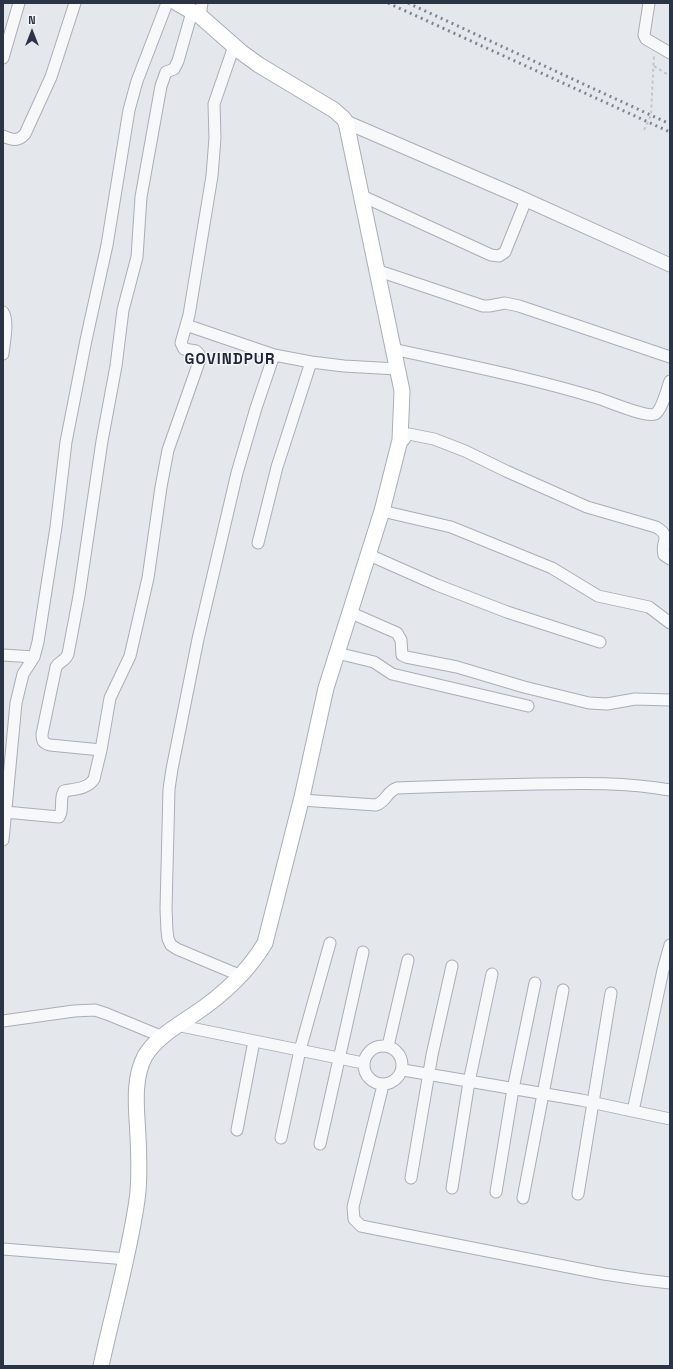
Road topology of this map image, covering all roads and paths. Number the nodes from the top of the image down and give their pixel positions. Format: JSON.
{"nodes":[{"id":1,"x":19,"y":3,"type":"edge"},
{"id":2,"x":75,"y":3,"type":"edge"},
{"id":3,"x":167,"y":3,"type":"edge"},
{"id":4,"x":177,"y":3,"type":"edge"},
{"id":5,"x":649,"y":3,"type":"edge"},
{"id":6,"x":198,"y":10,"type":"edge"},
{"id":7,"x":654,"y":44,"type":"junction"},
{"id":8,"x":234,"y":46,"type":"junction"},
{"id":9,"x":670,"y":53,"type":"edge"},
{"id":10,"x":3,"y":58,"type":"edge"},
{"id":11,"x":654,"y":66,"type":"junction"},
{"id":12,"x":670,"y":76,"type":"edge"},
{"id":13,"x":346,"y":122,"type":"junction"},
{"id":14,"x":644,"y":130,"type":"dead end"},
{"id":15,"x":3,"y":136,"type":"edge"},
{"id":16,"x":360,"y":195,"type":"junction"},
{"id":17,"x":526,"y":200,"type":"junction"},
{"id":18,"x":670,"y":265,"type":"edge"},
{"id":19,"x":376,"y":270,"type":"junction"},
{"id":20,"x":3,"y":312,"type":"edge"},
{"id":21,"x":186,"y":325,"type":"junction"},
{"id":22,"x":393,"y":349,"type":"junction"},
{"id":23,"x":3,"y":354,"type":"edge"},
{"id":24,"x":274,"y":355,"type":"junction"},
{"id":25,"x":670,"y":357,"type":"edge"},
{"id":26,"x":311,"y":362,"type":"junction"},
{"id":27,"x":397,"y":369,"type":"junction"},
{"id":28,"x":670,"y":381,"type":"edge"},
{"id":29,"x":400,"y":440,"type":"junction"},
{"id":30,"x":382,"y":511,"type":"junction"},
{"id":31,"x":258,"y":543,"type":"dead end"},
{"id":32,"x":367,"y":554,"type":"junction"},
{"id":33,"x":670,"y":559,"type":"edge"},
{"id":34,"x":349,"y":612,"type":"junction"},
{"id":35,"x":670,"y":623,"type":"edge"},
{"id":36,"x":600,"y":642,"type":"dead end"},
{"id":37,"x":337,"y":653,"type":"junction"},
{"id":38,"x":3,"y":655,"type":"edge"},
{"id":39,"x":34,"y":657,"type":"junction"},
{"id":40,"x":670,"y":700,"type":"edge"},
{"id":41,"x":528,"y":706,"type":"dead end"},
{"id":42,"x":101,"y":750,"type":"junction"},
{"id":43,"x":670,"y":790,"type":"edge"},
{"id":44,"x":301,"y":800,"type":"junction"},
{"id":45,"x":5,"y":812,"type":"junction"},
{"id":46,"x":3,"y":840,"type":"edge"},
{"id":47,"x":330,"y":943,"type":"dead end"},
{"id":48,"x":363,"y":952,"type":"dead end"},
{"id":49,"x":669,"y":952,"type":"edge"},
{"id":50,"x":408,"y":960,"type":"dead end"},
{"id":51,"x":452,"y":966,"type":"dead end"},
{"id":52,"x":492,"y":974,"type":"dead end"},
{"id":53,"x":240,"y":975,"type":"junction"},
{"id":54,"x":535,"y":982,"type":"dead end"},
{"id":55,"x":563,"y":990,"type":"dead end"},
{"id":56,"x":611,"y":993,"type":"dead end"},
{"id":57,"x":3,"y":1021,"type":"edge"},
{"id":58,"x":176,"y":1025,"type":"junction"},
{"id":59,"x":163,"y":1037,"type":"junction"},
{"id":60,"x":254,"y":1041,"type":"junction"},
{"id":61,"x":388,"y":1046,"type":"junction"},
{"id":62,"x":300,"y":1050,"type":"junction"},
{"id":63,"x":339,"y":1059,"type":"junction"},
{"id":64,"x":363,"y":1063,"type":"junction"},
{"id":65,"x":403,"y":1070,"type":"junction"},
{"id":66,"x":428,"y":1074,"type":"junction"},
{"id":67,"x":469,"y":1082,"type":"junction"},
{"id":68,"x":383,"y":1085,"type":"junction"},
{"id":69,"x":513,"y":1089,"type":"junction"},
{"id":70,"x":543,"y":1094,"type":"junction"},
{"id":71,"x":593,"y":1104,"type":"junction"},
{"id":72,"x":633,"y":1111,"type":"junction"},
{"id":73,"x":670,"y":1119,"type":"edge"},
{"id":74,"x":237,"y":1130,"type":"dead end"},
{"id":75,"x":281,"y":1138,"type":"dead end"},
{"id":76,"x":320,"y":1144,"type":"dead end"},
{"id":77,"x":411,"y":1178,"type":"dead end"},
{"id":78,"x":452,"y":1188,"type":"dead end"},
{"id":79,"x":496,"y":1192,"type":"dead end"},
{"id":80,"x":578,"y":1194,"type":"dead end"},
{"id":81,"x":523,"y":1198,"type":"dead end"},
{"id":82,"x":3,"y":1248,"type":"edge"},
{"id":83,"x":127,"y":1259,"type":"junction"},
{"id":84,"x":670,"y":1282,"type":"edge"},
{"id":85,"x":101,"y":1366,"type":"edge"}],
"edges":[{"from":1,"to":10,"type":"street"},
{"from":2,"to":15,"type":"street"},
{"from":3,"to":39,"type":"street"},
{"from":4,"to":6,"type":"main road"},
{"from":5,"to":7,"type":"street"},
{"from":6,"to":8,"type":"main road"},
{"from":6,"to":42,"type":"street"},
{"from":7,"to":9,"type":"street"},
{"from":7,"to":11,"type":"path"},
{"from":8,"to":13,"type":"main road"},
{"from":8,"to":21,"type":"street"},
{"from":11,"to":12,"type":"path"},
{"from":11,"to":14,"type":"path"},
{"from":13,"to":16,"type":"main road"},
{"from":13,"to":17,"type":"street"},
{"from":16,"to":17,"type":"street"},
{"from":16,"to":19,"type":"main road"},
{"from":17,"to":18,"type":"street"},
{"from":19,"to":22,"type":"main road"},
{"from":19,"to":25,"type":"street"},
{"from":20,"to":23,"type":"street"},
{"from":21,"to":24,"type":"street"},
{"from":21,"to":42,"type":"street"},
{"from":22,"to":27,"type":"main road"},
{"from":22,"to":28,"type":"street"},
{"from":24,"to":26,"type":"street"},
{"from":24,"to":53,"type":"street"},
{"from":26,"to":27,"type":"street"},
{"from":26,"to":31,"type":"street"},
{"from":27,"to":29,"type":"main road"},
{"from":29,"to":30,"type":"main road"},
{"from":29,"to":33,"type":"street"},
{"from":30,"to":32,"type":"main road"},
{"from":30,"to":35,"type":"street"},
{"from":32,"to":34,"type":"main road"},
{"from":32,"to":36,"type":"street"},
{"from":34,"to":37,"type":"main road"},
{"from":34,"to":40,"type":"street"},
{"from":37,"to":41,"type":"street"},
{"from":37,"to":44,"type":"main road"},
{"from":38,"to":39,"type":"street"},
{"from":39,"to":45,"type":"street"},
{"from":42,"to":45,"type":"street"},
{"from":43,"to":44,"type":"street"},
{"from":44,"to":53,"type":"main road"},
{"from":45,"to":46,"type":"street"},
{"from":47,"to":62,"type":"street"},
{"from":48,"to":63,"type":"street"},
{"from":49,"to":72,"type":"street"},
{"from":50,"to":61,"type":"street"},
{"from":51,"to":66,"type":"street"},
{"from":52,"to":67,"type":"street"},
{"from":53,"to":58,"type":"main road"},
{"from":54,"to":69,"type":"street"},
{"from":55,"to":70,"type":"street"},
{"from":56,"to":71,"type":"street"},
{"from":57,"to":59,"type":"street"},
{"from":58,"to":59,"type":"main road"},
{"from":58,"to":60,"type":"street"},
{"from":59,"to":83,"type":"main road"},
{"from":60,"to":62,"type":"street"},
{"from":60,"to":74,"type":"street"},
{"from":61,"to":64,"type":"street"},
{"from":61,"to":65,"type":"street"},
{"from":62,"to":63,"type":"street"},
{"from":62,"to":75,"type":"street"},
{"from":63,"to":64,"type":"street"},
{"from":63,"to":76,"type":"street"},
{"from":64,"to":68,"type":"street"},
{"from":65,"to":66,"type":"street"},
{"from":65,"to":68,"type":"street"},
{"from":66,"to":67,"type":"street"},
{"from":66,"to":77,"type":"street"},
{"from":67,"to":69,"type":"street"},
{"from":67,"to":78,"type":"street"},
{"from":68,"to":84,"type":"street"},
{"from":69,"to":70,"type":"street"},
{"from":69,"to":79,"type":"street"},
{"from":70,"to":71,"type":"street"},
{"from":70,"to":81,"type":"street"},
{"from":71,"to":72,"type":"street"},
{"from":71,"to":80,"type":"street"},
{"from":72,"to":73,"type":"street"},
{"from":82,"to":83,"type":"street"},
{"from":83,"to":85,"type":"main road"}]}
